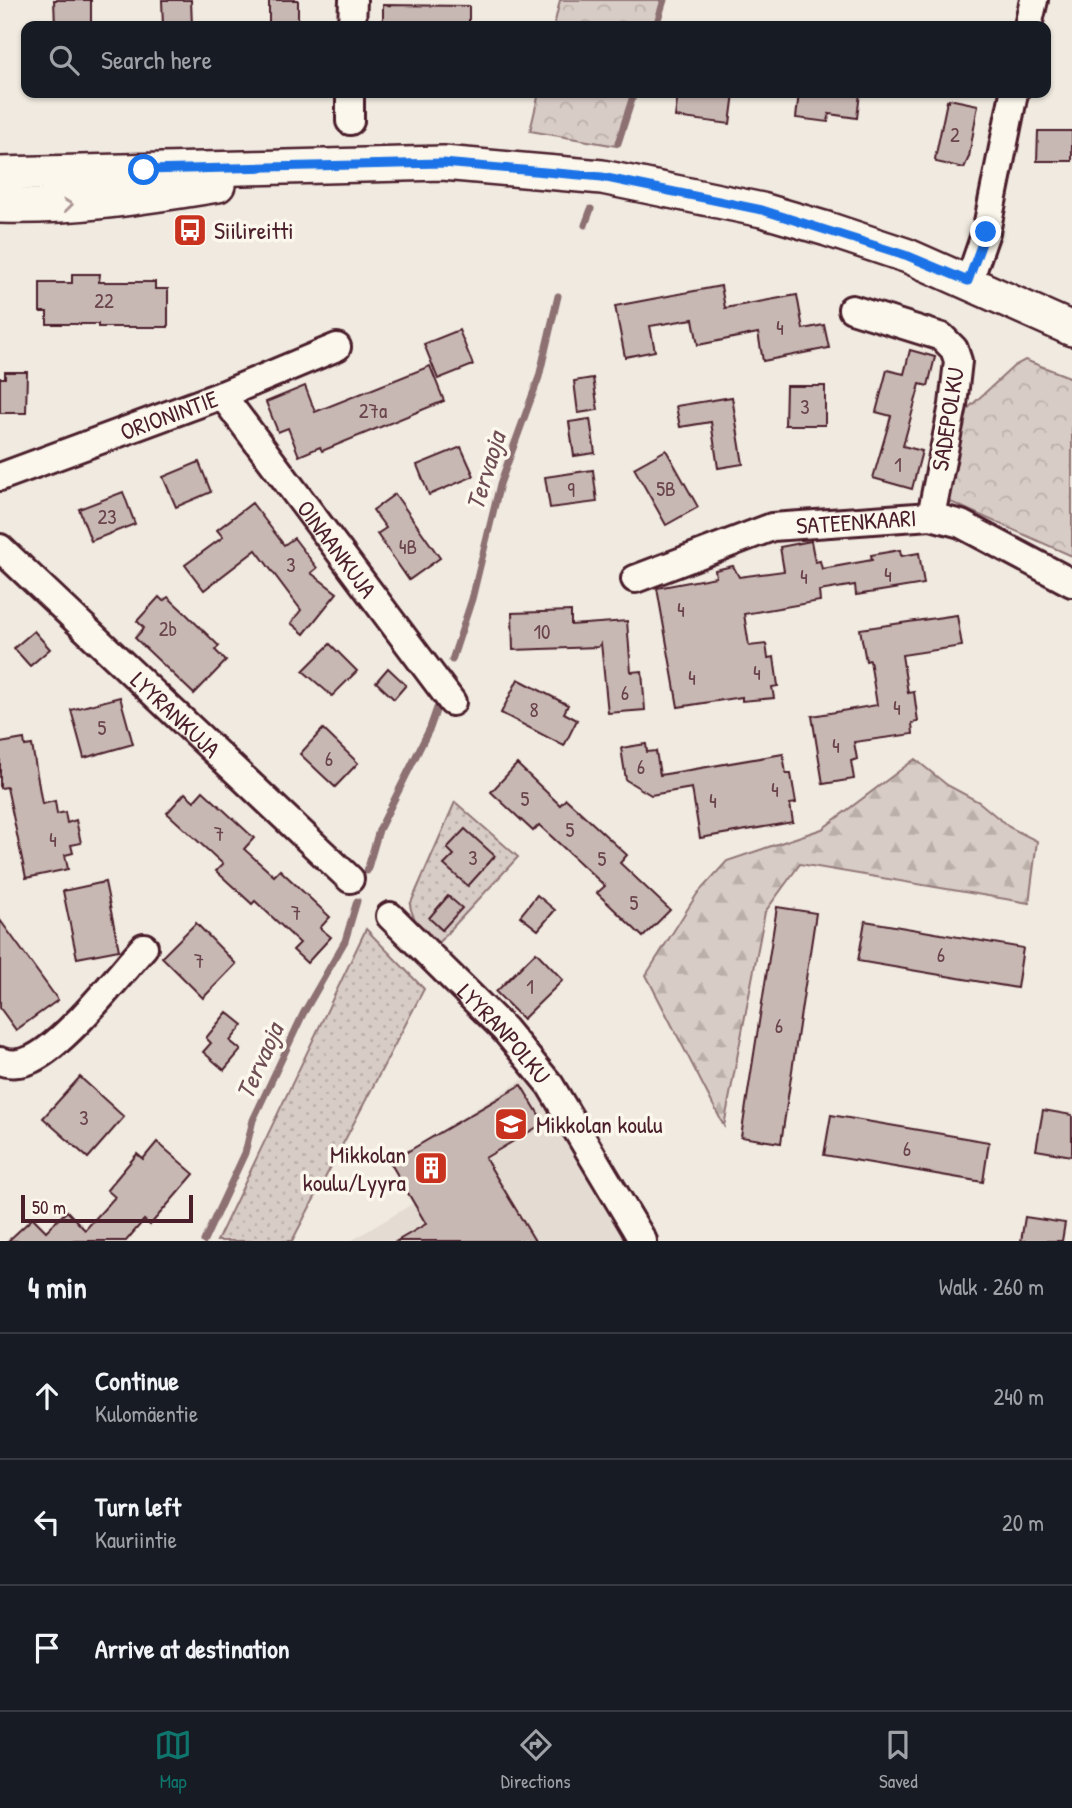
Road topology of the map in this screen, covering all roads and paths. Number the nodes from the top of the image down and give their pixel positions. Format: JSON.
{"nodes":[{"id":1,"x":353,"y":0,"type":"edge"},
{"id":2,"x":1034,"y":0,"type":"edge"},
{"id":3,"x":352,"y":21,"type":"edge"},
{"id":4,"x":1029,"y":21,"type":"edge"},
{"id":5,"x":351,"y":98,"type":"edge"},
{"id":6,"x":1013,"y":98,"type":"edge"},
{"id":7,"x":350,"y":121,"type":"dead end"},
{"id":8,"x":348,"y":164,"type":"junction"},
{"id":9,"x":0,"y":174,"type":"edge"},
{"id":10,"x":0,"y":206,"type":"edge"},
{"id":11,"x":968,"y":281,"type":"junction"},
{"id":12,"x":852,"y":309,"type":"dead end"},
{"id":13,"x":1072,"y":329,"type":"edge"},
{"id":14,"x":337,"y":347,"type":"dead end"},
{"id":15,"x":222,"y":395,"type":"junction"},
{"id":16,"x":0,"y":477,"type":"edge"},
{"id":17,"x":930,"y":516,"type":"junction"},
{"id":18,"x":0,"y":548,"type":"edge"},
{"id":19,"x":635,"y":579,"type":"dead end"},
{"id":20,"x":1072,"y":583,"type":"edge"},
{"id":21,"x":452,"y":702,"type":"dead end"},
{"id":22,"x":350,"y":879,"type":"dead end"},
{"id":23,"x":390,"y":916,"type":"dead end"},
{"id":24,"x":144,"y":947,"type":"dead end"},
{"id":25,"x":0,"y":1061,"type":"edge"},
{"id":26,"x":643,"y":1241,"type":"edge"}],
"edges":[{"from":1,"to":3,"type":"street"},
{"from":2,"to":4,"type":"street"},
{"from":5,"to":7,"type":"street"},
{"from":6,"to":11,"type":"street"},
{"from":8,"to":9,"type":"main road"},
{"from":10,"to":8,"type":"main road","one_way":true},
{"from":8,"to":11,"type":"main road"},
{"from":11,"to":13,"type":"main road"},
{"from":12,"to":17,"type":"street","name":"SADEPOLKU"},
{"from":14,"to":15,"type":"street","name":"ORIONINTIE"},
{"from":15,"to":16,"type":"street","name":"ORIONINTIE"},
{"from":15,"to":21,"type":"street","name":"OINAANKUJA"},
{"from":17,"to":19,"type":"street","name":"SATEENKAARI"},
{"from":17,"to":20,"type":"street","name":"SATEENKAARI"},
{"from":18,"to":22,"type":"street","name":"LYYRANKUJA"},
{"from":23,"to":26,"type":"street","name":"LYYRANPOLKU"},
{"from":24,"to":25,"type":"street"}]}
